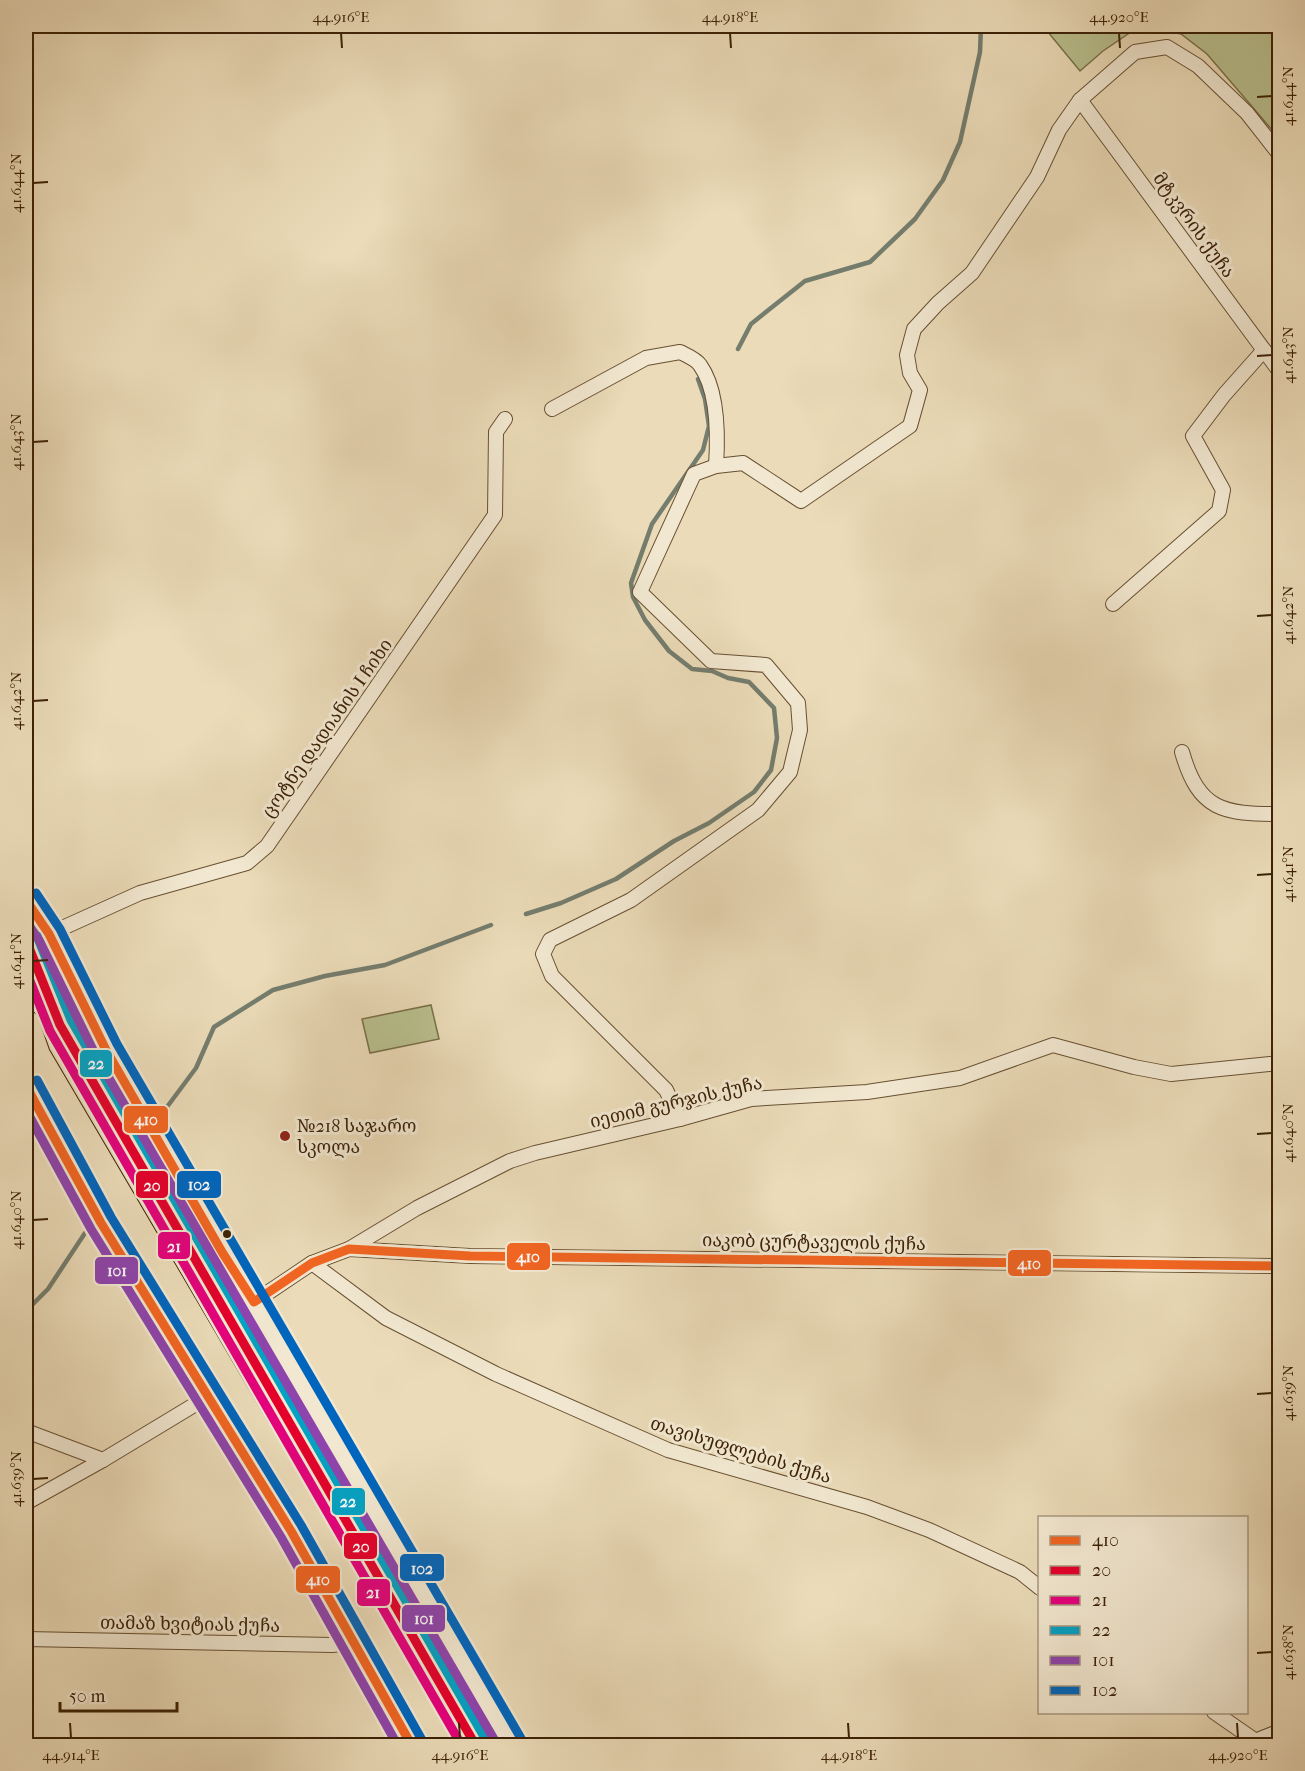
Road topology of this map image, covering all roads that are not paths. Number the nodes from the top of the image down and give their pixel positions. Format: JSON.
{"nodes":[{"id":1,"x":1080,"y":100,"type":"junction"},
{"id":2,"x":1280,"y":155,"type":"edge"},
{"id":3,"x":1264,"y":350,"type":"junction"},
{"id":4,"x":1280,"y":372,"type":"edge"},
{"id":5,"x":552,"y":409,"type":"dead end"},
{"id":6,"x":506,"y":419,"type":"dead end"},
{"id":7,"x":716,"y":466,"type":"junction"},
{"id":8,"x":1113,"y":604,"type":"dead end"},
{"id":9,"x":1182,"y":752,"type":"dead end"},
{"id":10,"x":1280,"y":814,"type":"edge"},
{"id":11,"x":26,"y":900,"type":"edge"},
{"id":12,"x":26,"y":933,"type":"edge"},
{"id":13,"x":37,"y":937,"type":"edge"},
{"id":14,"x":26,"y":1023,"type":"edge"},
{"id":15,"x":1280,"y":1063,"type":"edge"},
{"id":16,"x":26,"y":1086,"type":"edge"},
{"id":17,"x":680,"y":1119,"type":"junction"},
{"id":18,"x":349,"y":1249,"type":"junction"},
{"id":19,"x":312,"y":1263,"type":"junction"},
{"id":20,"x":1280,"y":1266,"type":"edge"},
{"id":21,"x":254,"y":1302,"type":"junction"},
{"id":22,"x":209,"y":1396,"type":"junction"},
{"id":23,"x":26,"y":1431,"type":"edge"},
{"id":24,"x":103,"y":1460,"type":"junction"},
{"id":25,"x":26,"y":1503,"type":"edge"},
{"id":26,"x":1038,"y":1586,"type":"edge"},
{"id":27,"x":26,"y":1639,"type":"edge"},
{"id":28,"x":354,"y":1643,"type":"junction"},
{"id":29,"x":1215,"y":1714,"type":"edge"},
{"id":30,"x":1280,"y":1731,"type":"edge"},
{"id":31,"x":1255,"y":1744,"type":"edge"},
{"id":32,"x":412,"y":1746,"type":"edge"},
{"id":33,"x":443,"y":1746,"type":"edge"},
{"id":34,"x":476,"y":1746,"type":"edge"},
{"id":35,"x":512,"y":1746,"type":"edge"}],
"edges":[{"from":1,"to":2,"type":"street"},
{"from":1,"to":3,"type":"street","name":"მტკვრის ქუჩა"},
{"from":1,"to":7,"type":"street"},
{"from":3,"to":4,"type":"street","name":"მტკვრის ქუჩა"},
{"from":3,"to":8,"type":"street"},
{"from":5,"to":7,"type":"street"},
{"from":6,"to":13,"type":"street","name":"ცოტნე დადიანის I ჩიხი"},
{"from":7,"to":17,"type":"street"},
{"from":9,"to":10,"type":"street"},
{"from":11,"to":13,"type":"street"},
{"from":12,"to":13,"type":"street"},
{"from":13,"to":21,"type":"street"},
{"from":13,"to":34,"type":"highway"},
{"from":14,"to":33,"type":"highway"},
{"from":15,"to":17,"type":"street","name":"იეთიმ გურჯის ქუჩა"},
{"from":16,"to":22,"type":"street"},
{"from":17,"to":18,"type":"street","name":"იეთიმ გურჯის ქუჩა"},
{"from":18,"to":19,"type":"street","name":"იეთიმ გურჯის ქუჩა"},
{"from":18,"to":20,"type":"street","name":"იაკობ ცურტაველის ქუჩა"},
{"from":19,"to":21,"type":"street","name":"იეთიმ გურჯის ქუჩა"},
{"from":19,"to":26,"type":"street","name":"თავისუფლების ქუჩა"},
{"from":21,"to":35,"type":"street"},
{"from":22,"to":24,"type":"street"},
{"from":22,"to":28,"type":"street"},
{"from":23,"to":24,"type":"street"},
{"from":24,"to":25,"type":"street"},
{"from":27,"to":28,"type":"street","name":"თამაზ ხვიტიას ქუჩა"},
{"from":28,"to":32,"type":"street"},
{"from":29,"to":31,"type":"street"},
{"from":30,"to":31,"type":"street"}]}
